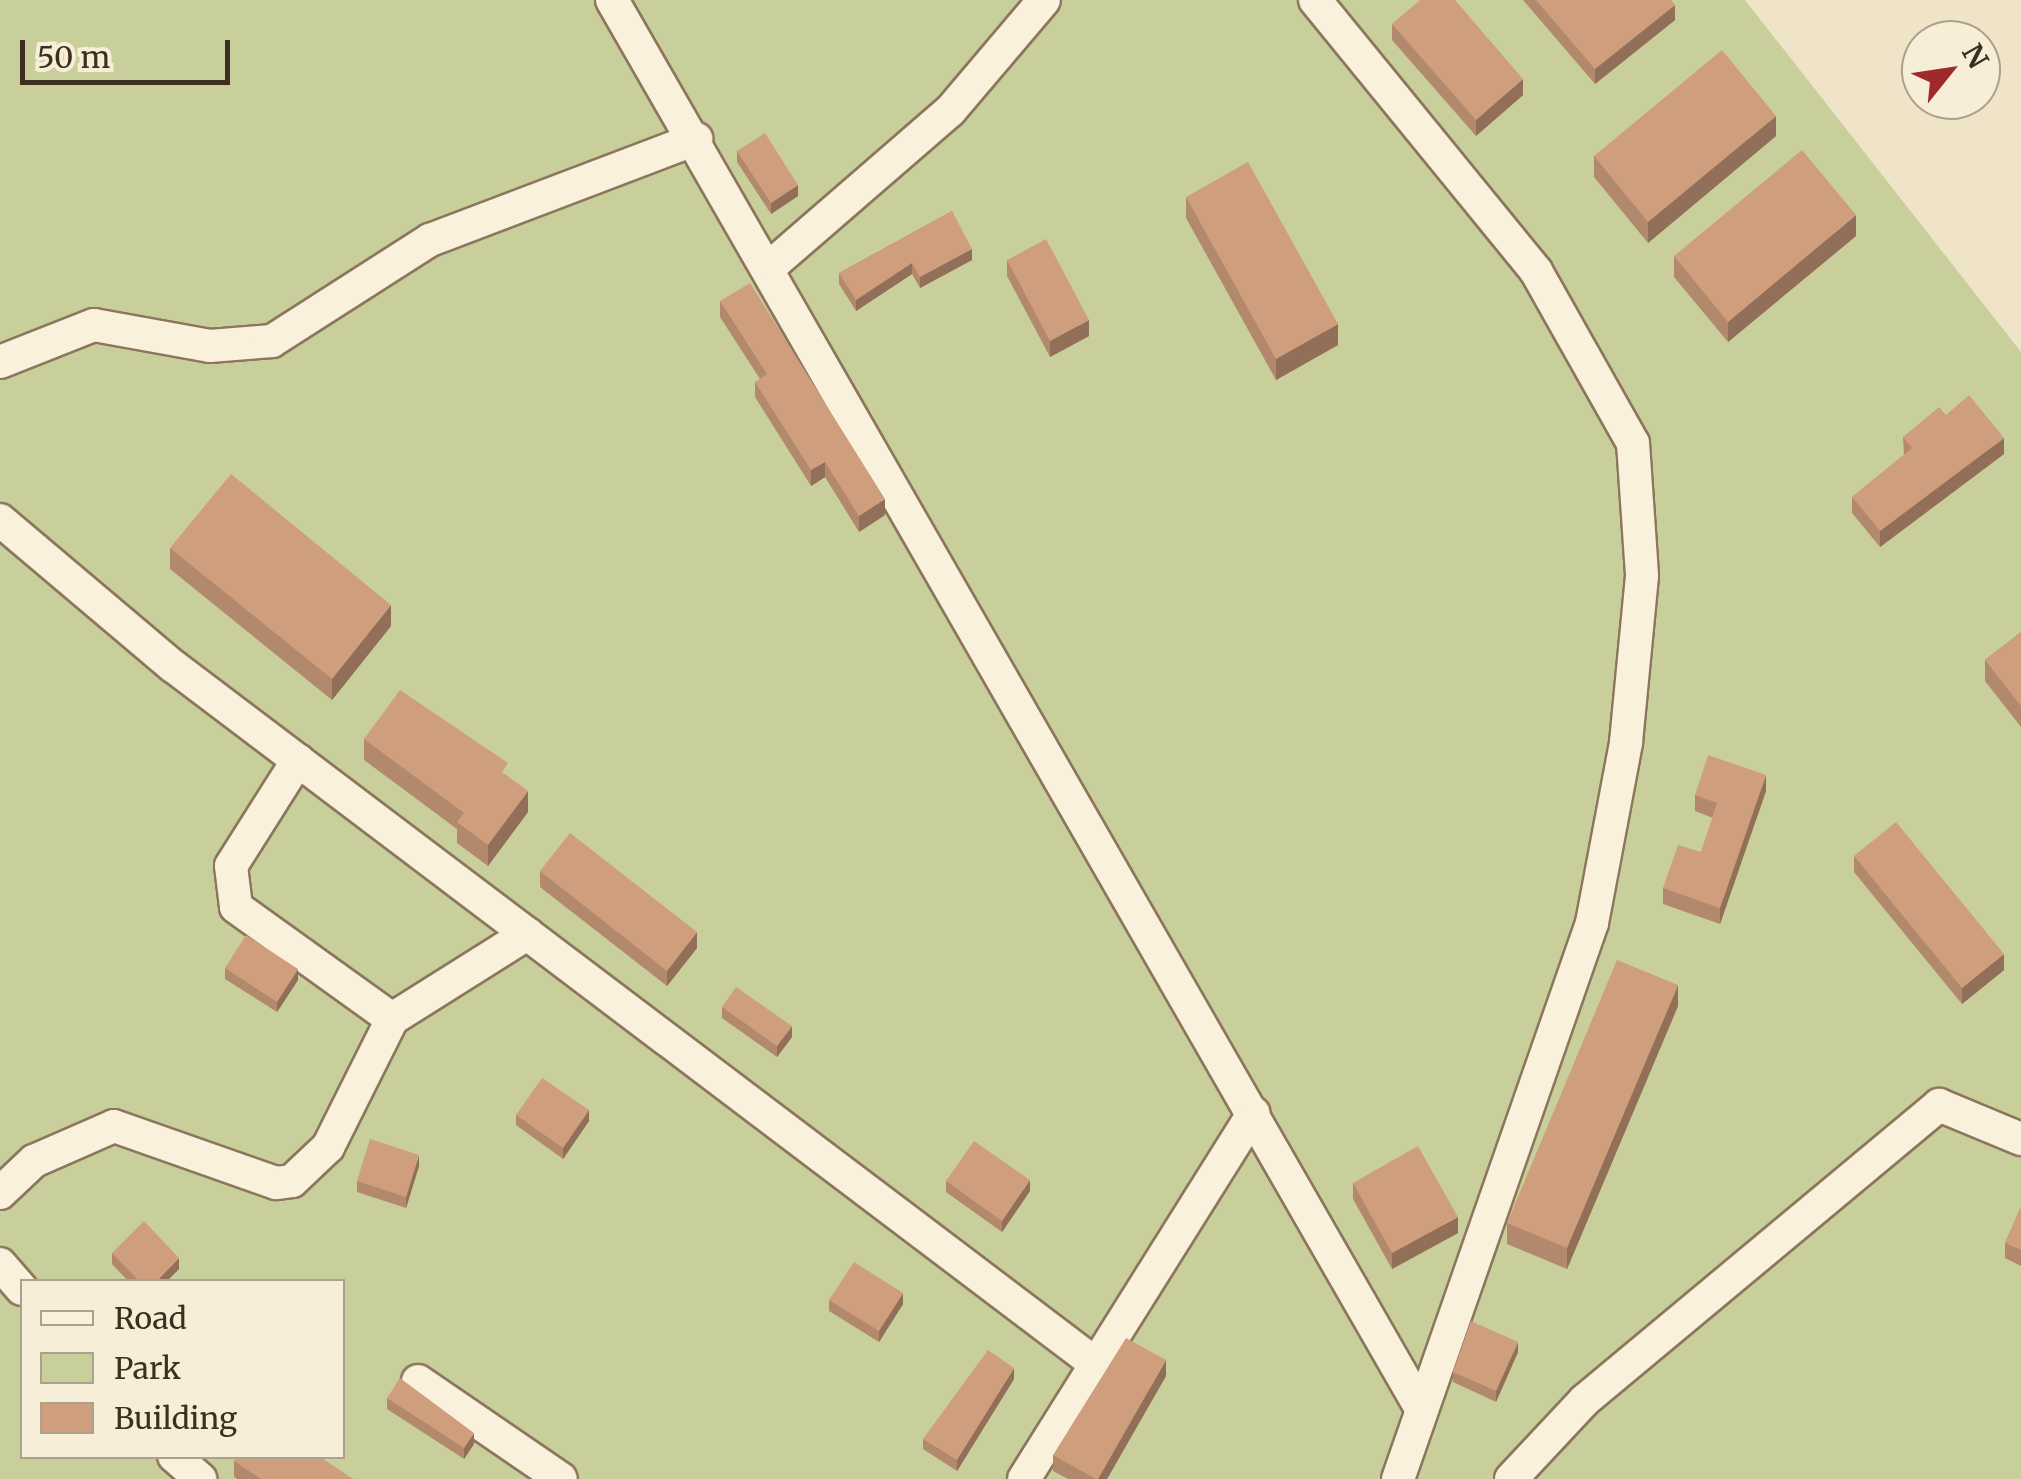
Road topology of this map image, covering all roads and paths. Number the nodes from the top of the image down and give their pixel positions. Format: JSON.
{"nodes":[{"id":1,"x":612,"y":0,"type":"edge"},
{"id":2,"x":1044,"y":0,"type":"edge"},
{"id":3,"x":1316,"y":0,"type":"edge"},
{"id":4,"x":696,"y":139,"type":"junction"},
{"id":5,"x":772,"y":265,"type":"junction"},
{"id":6,"x":0,"y":362,"type":"edge"},
{"id":7,"x":0,"y":520,"type":"edge"},
{"id":8,"x":298,"y":760,"type":"junction"},
{"id":9,"x":527,"y":934,"type":"junction"},
{"id":10,"x":392,"y":1019,"type":"junction"},
{"id":11,"x":1254,"y":1113,"type":"junction"},
{"id":12,"x":2021,"y":1139,"type":"edge"},
{"id":13,"x":0,"y":1193,"type":"edge"},
{"id":14,"x":0,"y":1264,"type":"edge"},
{"id":15,"x":20,"y":1288,"type":"edge"},
{"id":16,"x":1096,"y":1364,"type":"junction"},
{"id":17,"x":418,"y":1381,"type":"dead end"},
{"id":18,"x":1420,"y":1408,"type":"junction"},
{"id":19,"x":177,"y":1459,"type":"edge"},
{"id":20,"x":200,"y":1479,"type":"edge"},
{"id":21,"x":561,"y":1479,"type":"edge"},
{"id":22,"x":1024,"y":1479,"type":"edge"},
{"id":23,"x":1398,"y":1479,"type":"edge"},
{"id":24,"x":1511,"y":1479,"type":"edge"}],
"edges":[{"from":1,"to":4,"type":"lane"},
{"from":2,"to":5,"type":"lane"},
{"from":3,"to":18,"type":"lane"},
{"from":4,"to":5,"type":"lane"},
{"from":4,"to":6,"type":"lane"},
{"from":5,"to":11,"type":"lane"},
{"from":7,"to":8,"type":"lane"},
{"from":8,"to":9,"type":"lane"},
{"from":8,"to":10,"type":"lane"},
{"from":9,"to":10,"type":"lane"},
{"from":9,"to":16,"type":"lane"},
{"from":10,"to":13,"type":"lane"},
{"from":11,"to":16,"type":"lane"},
{"from":11,"to":18,"type":"lane"},
{"from":12,"to":24,"type":"lane"},
{"from":14,"to":15,"type":"lane"},
{"from":16,"to":22,"type":"lane"},
{"from":17,"to":21,"type":"lane"},
{"from":18,"to":23,"type":"lane"},
{"from":19,"to":20,"type":"lane"}]}
